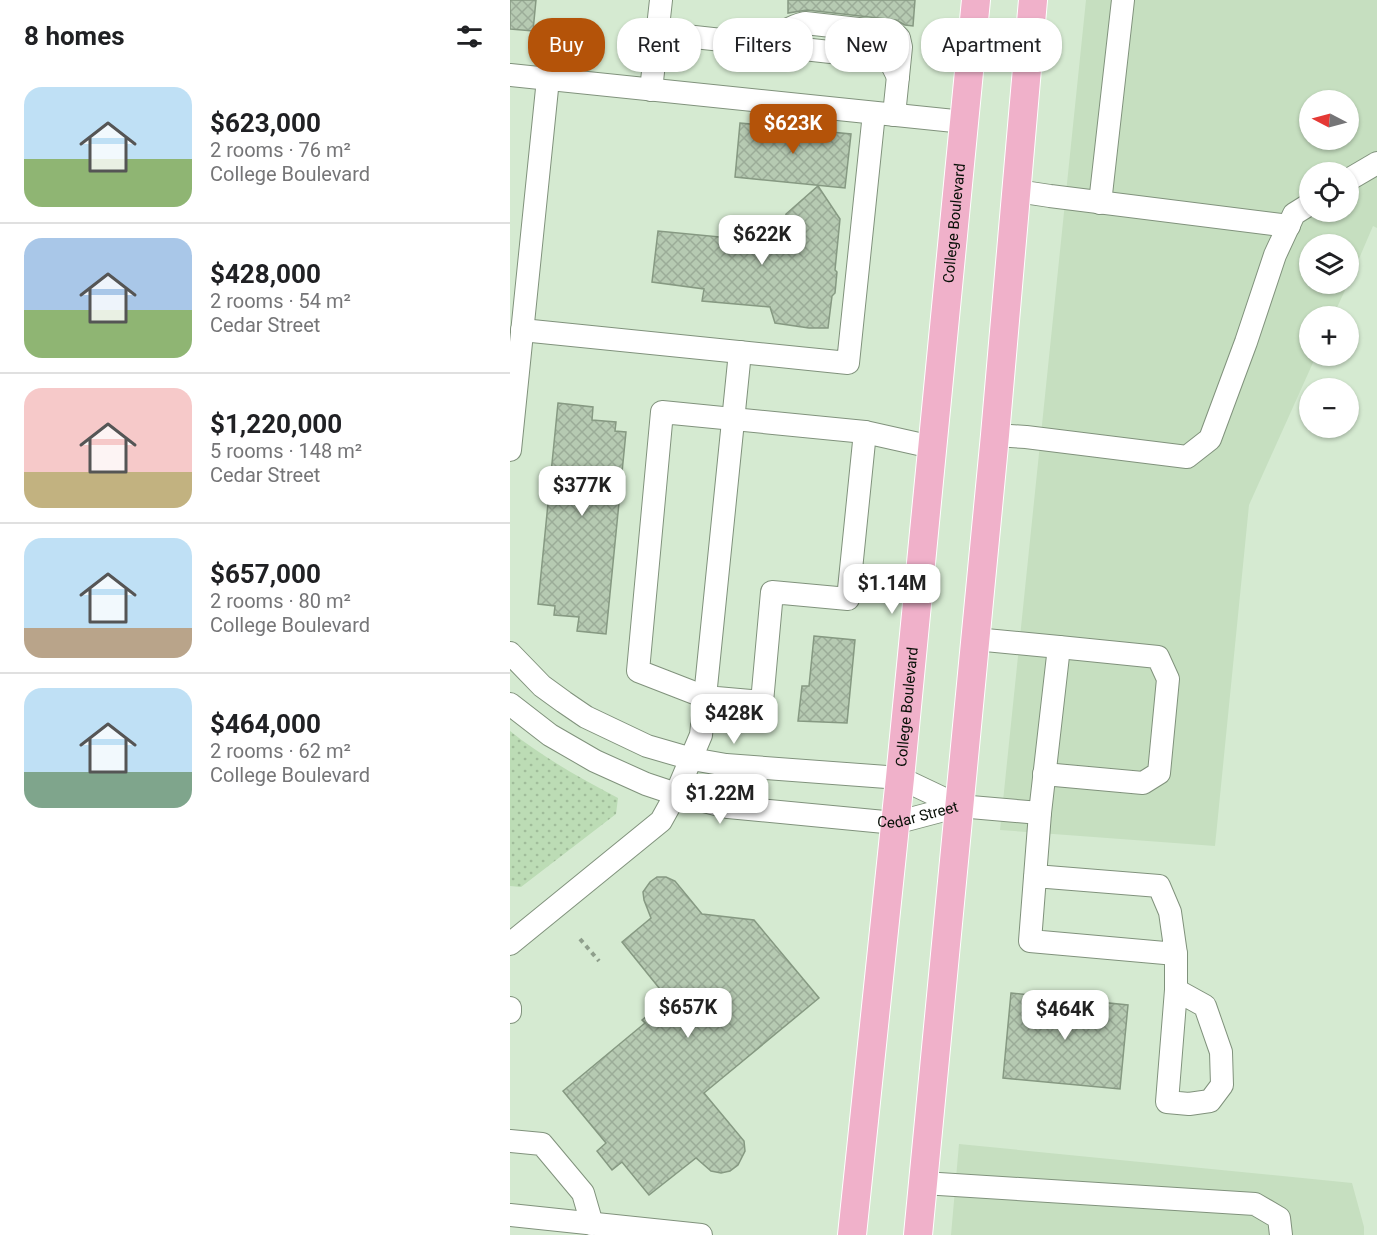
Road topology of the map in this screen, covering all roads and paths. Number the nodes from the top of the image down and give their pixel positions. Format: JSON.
{"nodes":[{"id":1,"x":661,"y":0,"type":"edge"},
{"id":2,"x":976,"y":0,"type":"edge"},
{"id":3,"x":1033,"y":0,"type":"edge"},
{"id":4,"x":1123,"y":0,"type":"edge"},
{"id":5,"x":659,"y":18,"type":"edge"},
{"id":6,"x":701,"y":38,"type":"edge"},
{"id":7,"x":653,"y":72,"type":"edge"},
{"id":8,"x":510,"y":75,"type":"edge"},
{"id":9,"x":548,"y":79,"type":"junction"},
{"id":10,"x":651,"y":90,"type":"junction"},
{"id":11,"x":884,"y":114,"type":"junction"},
{"id":12,"x":964,"y":122,"type":"junction"},
{"id":13,"x":1377,"y":163,"type":"edge"},
{"id":14,"x":1359,"y":174,"type":"edge"},
{"id":15,"x":1017,"y":191,"type":"junction"},
{"id":16,"x":1100,"y":203,"type":"junction"},
{"id":17,"x":1299,"y":210,"type":"edge"},
{"id":18,"x":1289,"y":226,"type":"junction"},
{"id":19,"x":522,"y":330,"type":"junction"},
{"id":20,"x":740,"y":352,"type":"junction"},
{"id":21,"x":732,"y":418,"type":"junction"},
{"id":22,"x":865,"y":432,"type":"junction"},
{"id":23,"x":995,"y":435,"type":"junction"},
{"id":24,"x":932,"y":447,"type":"junction"},
{"id":25,"x":510,"y":450,"type":"edge"},
{"id":26,"x":975,"y":639,"type":"junction"},
{"id":27,"x":1059,"y":647,"type":"junction"},
{"id":28,"x":510,"y":653,"type":"edge"},
{"id":29,"x":705,"y":697,"type":"junction"},
{"id":30,"x":510,"y":704,"type":"edge"},
{"id":31,"x":692,"y":759,"type":"junction"},
{"id":32,"x":1044,"y":774,"type":"junction"},
{"id":33,"x":900,"y":778,"type":"junction"},
{"id":34,"x":676,"y":794,"type":"junction"},
{"id":35,"x":959,"y":806,"type":"junction"},
{"id":36,"x":1040,"y":813,"type":"junction"},
{"id":37,"x":894,"y":823,"type":"junction"},
{"id":38,"x":1035,"y":876,"type":"junction"},
{"id":39,"x":580,"y":939,"type":"dead end"},
{"id":40,"x":510,"y":944,"type":"edge"},
{"id":41,"x":1176,"y":954,"type":"junction"},
{"id":42,"x":598,"y":961,"type":"dead end"},
{"id":43,"x":1176,"y":990,"type":"junction"},
{"id":44,"x":510,"y":1141,"type":"edge"},
{"id":45,"x":923,"y":1183,"type":"junction"},
{"id":46,"x":510,"y":1215,"type":"edge"},
{"id":47,"x":592,"y":1224,"type":"junction"},
{"id":48,"x":701,"y":1235,"type":"edge"},
{"id":49,"x":852,"y":1235,"type":"edge"},
{"id":50,"x":918,"y":1235,"type":"edge"},
{"id":51,"x":1281,"y":1235,"type":"edge"}],
"edges":[{"from":1,"to":5,"type":"street"},
{"from":2,"to":12,"type":"main road","name":"College Boulevard"},
{"from":3,"to":15,"type":"main road"},
{"from":4,"to":16,"type":"street"},
{"from":6,"to":11,"type":"street"},
{"from":7,"to":10,"type":"street"},
{"from":8,"to":9,"type":"street"},
{"from":9,"to":10,"type":"street"},
{"from":9,"to":19,"type":"street"},
{"from":10,"to":11,"type":"street"},
{"from":11,"to":12,"type":"street"},
{"from":11,"to":20,"type":"street"},
{"from":12,"to":24,"type":"main road","name":"College Boulevard"},
{"from":13,"to":14,"type":"street"},
{"from":15,"to":16,"type":"street"},
{"from":15,"to":23,"type":"main road"},
{"from":16,"to":18,"type":"street"},
{"from":17,"to":18,"type":"street"},
{"from":18,"to":23,"type":"street"},
{"from":19,"to":20,"type":"street"},
{"from":19,"to":25,"type":"street"},
{"from":20,"to":21,"type":"street"},
{"from":21,"to":22,"type":"street"},
{"from":21,"to":29,"type":"street"},
{"from":21,"to":29,"type":"street"},
{"from":22,"to":24,"type":"street"},
{"from":22,"to":29,"type":"street"},
{"from":23,"to":26,"type":"main road"},
{"from":24,"to":33,"type":"main road","name":"College Boulevard"},
{"from":26,"to":27,"type":"street"},
{"from":26,"to":35,"type":"main road"},
{"from":27,"to":32,"type":"street"},
{"from":27,"to":32,"type":"street"},
{"from":28,"to":31,"type":"street","name":"Cedar Street"},
{"from":29,"to":31,"type":"street"},
{"from":30,"to":34,"type":"street","name":"Cedar Street"},
{"from":31,"to":33,"type":"street","name":"Cedar Street"},
{"from":31,"to":34,"type":"street"},
{"from":32,"to":36,"type":"street"},
{"from":33,"to":35,"type":"street","name":"Cedar Street"},
{"from":33,"to":37,"type":"main road","name":"College Boulevard"},
{"from":34,"to":37,"type":"street","name":"Cedar Street"},
{"from":34,"to":40,"type":"street"},
{"from":35,"to":36,"type":"street"},
{"from":35,"to":37,"type":"street","name":"Cedar Street"},
{"from":35,"to":45,"type":"main road"},
{"from":36,"to":38,"type":"street"},
{"from":37,"to":49,"type":"main road","name":"College Boulevard"},
{"from":38,"to":41,"type":"street"},
{"from":38,"to":41,"type":"street"},
{"from":39,"to":42,"type":"path"},
{"from":41,"to":43,"type":"street"},
{"from":43,"to":43,"type":"street"},
{"from":44,"to":47,"type":"street"},
{"from":45,"to":50,"type":"main road"},
{"from":45,"to":51,"type":"street"},
{"from":46,"to":47,"type":"street"},
{"from":47,"to":48,"type":"street"}]}
